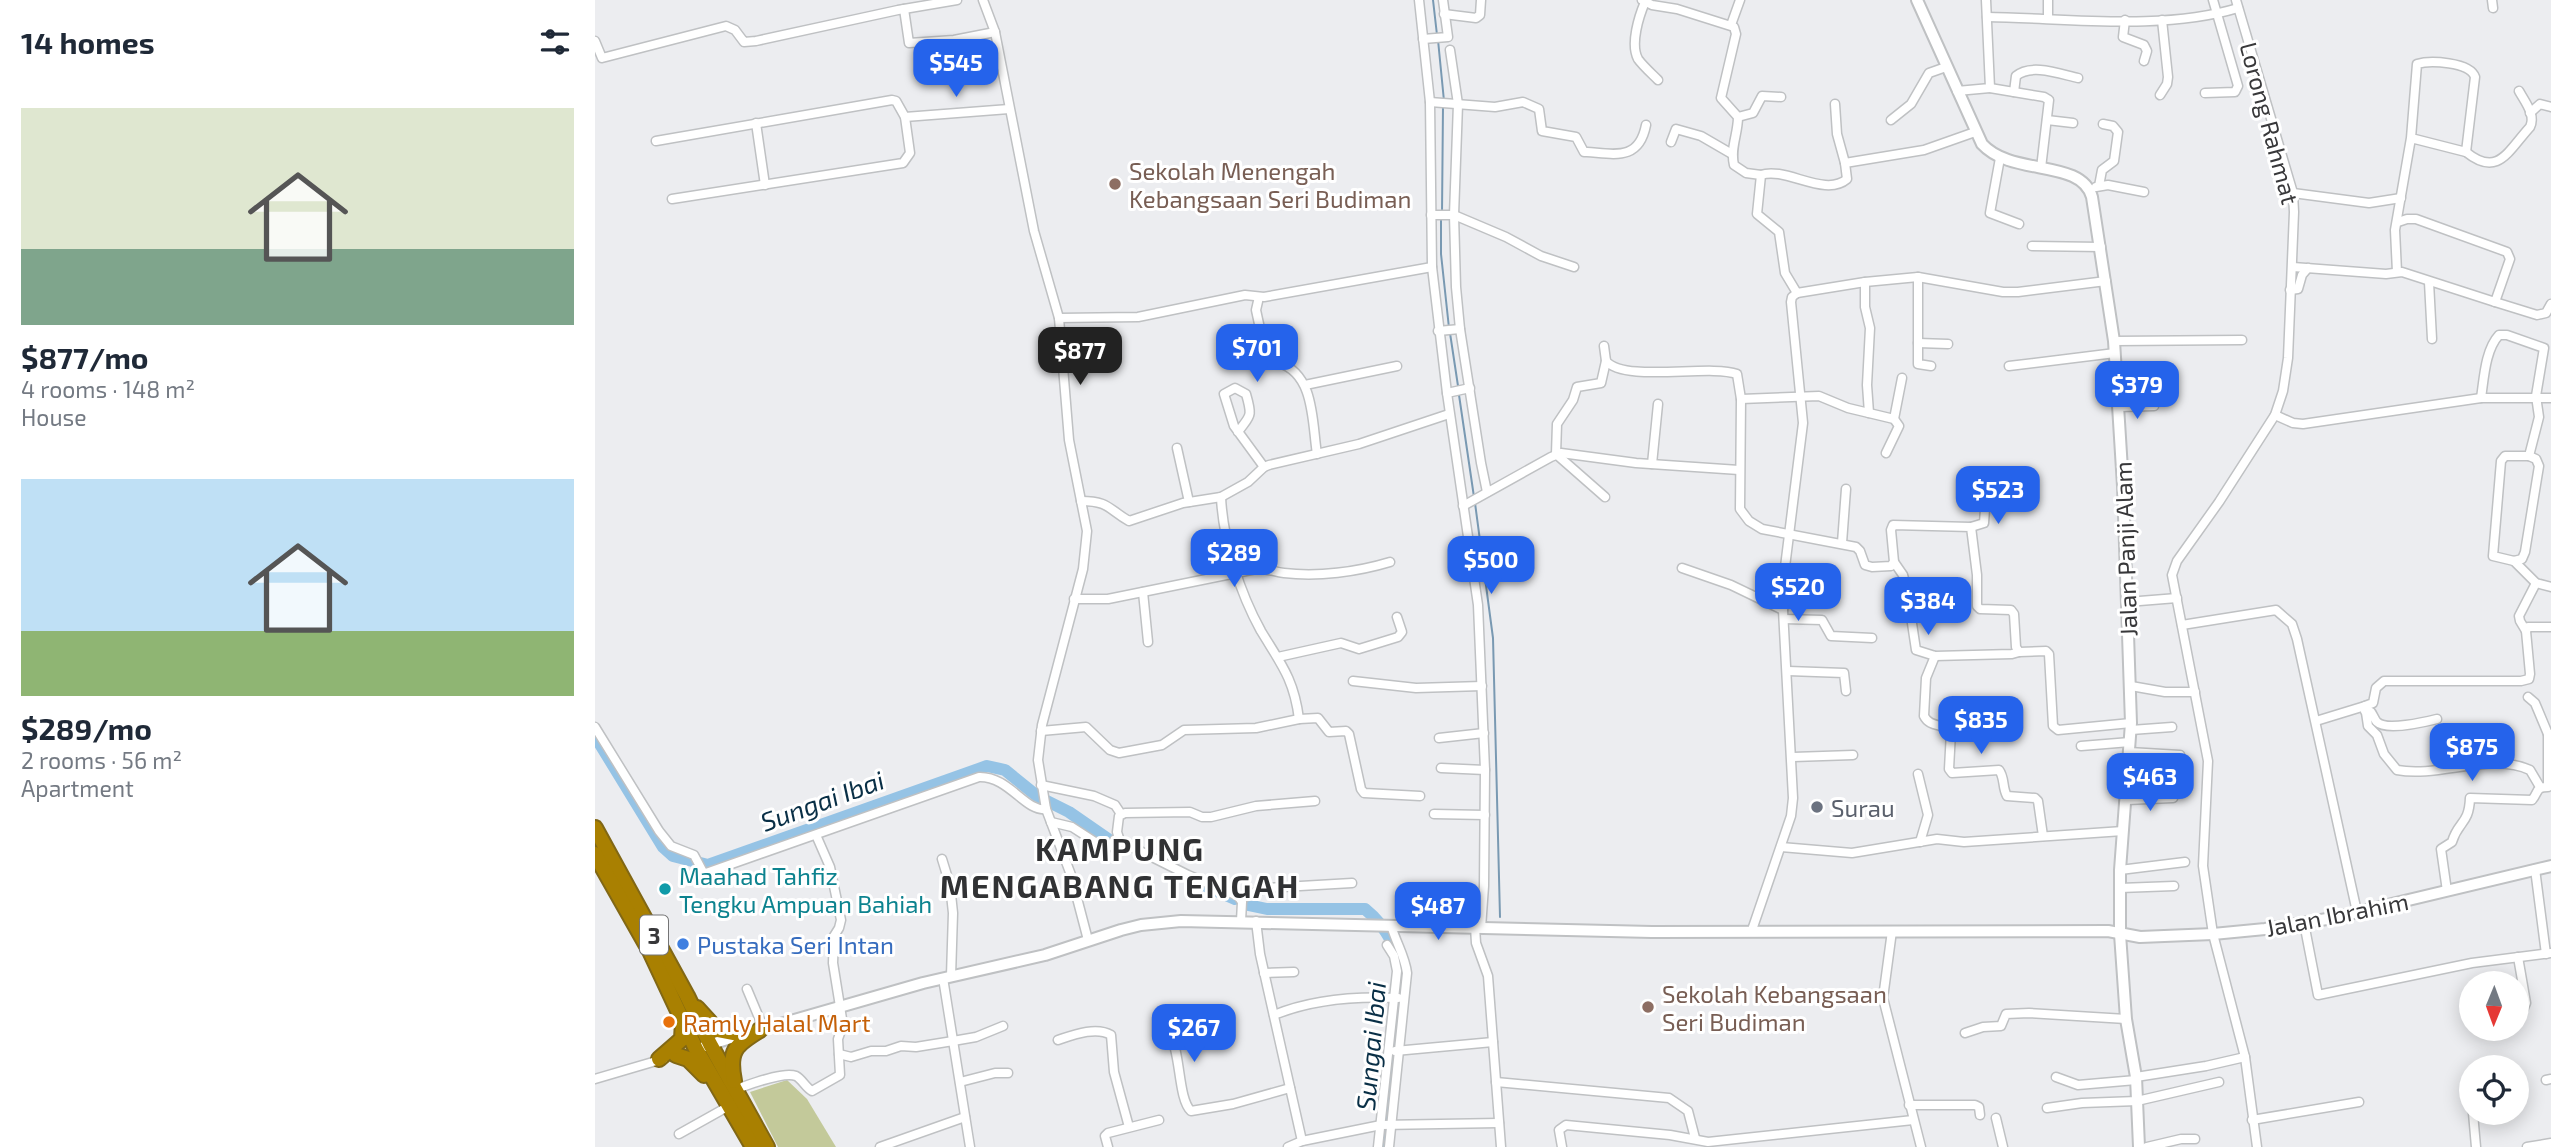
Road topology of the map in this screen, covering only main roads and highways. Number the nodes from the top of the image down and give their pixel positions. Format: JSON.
{"nodes":[{"id":1,"x":1917,"y":0,"type":"edge"},
{"id":2,"x":595,"y":828,"type":"edge"},
{"id":3,"x":595,"y":854,"type":"edge"},
{"id":4,"x":2551,"y":866,"type":"edge"},
{"id":5,"x":2120,"y":934,"type":"junction"},
{"id":6,"x":687,"y":996,"type":"junction"},
{"id":7,"x":683,"y":1021,"type":"junction"},
{"id":8,"x":760,"y":1030,"type":"junction"},
{"id":9,"x":743,"y":1035,"type":"junction"},
{"id":10,"x":703,"y":1046,"type":"junction"},
{"id":11,"x":675,"y":1055,"type":"road end"},
{"id":12,"x":659,"y":1059,"type":"road end"},
{"id":13,"x":736,"y":1089,"type":"junction"},
{"id":14,"x":719,"y":1091,"type":"junction"},
{"id":15,"x":753,"y":1147,"type":"edge"},
{"id":16,"x":767,"y":1147,"type":"edge"},
{"id":17,"x":2139,"y":1147,"type":"edge"}],
"edges":[{"from":1,"to":5,"type":"main road","name":"Jalan Panji Alam"},
{"from":2,"to":6,"type":"highway","number":"3"},
{"from":3,"to":7,"type":"highway","number":"3"},
{"from":4,"to":5,"type":"main road","name":"Jalan Ibrahim"},
{"from":5,"to":8,"type":"main road","name":"Jalan Ibrahim"},
{"from":5,"to":17,"type":"main road","name":"Jalan Panji Alam"},
{"from":6,"to":9,"type":"highway"},
{"from":6,"to":10,"type":"highway","number":"3"},
{"from":7,"to":10,"type":"highway","number":"3"},
{"from":7,"to":12,"type":"highway"},
{"from":8,"to":9,"type":"main road","name":"Jalan Ibrahim"},
{"from":8,"to":13,"type":"highway"},
{"from":9,"to":10,"type":"main road","name":"Jalan Ibrahim"},
{"from":10,"to":13,"type":"highway","number":"3"},
{"from":10,"to":14,"type":"highway","number":"3"},
{"from":11,"to":14,"type":"highway"},
{"from":13,"to":16,"type":"highway","number":"3"},
{"from":14,"to":15,"type":"highway","number":"3"}]}
